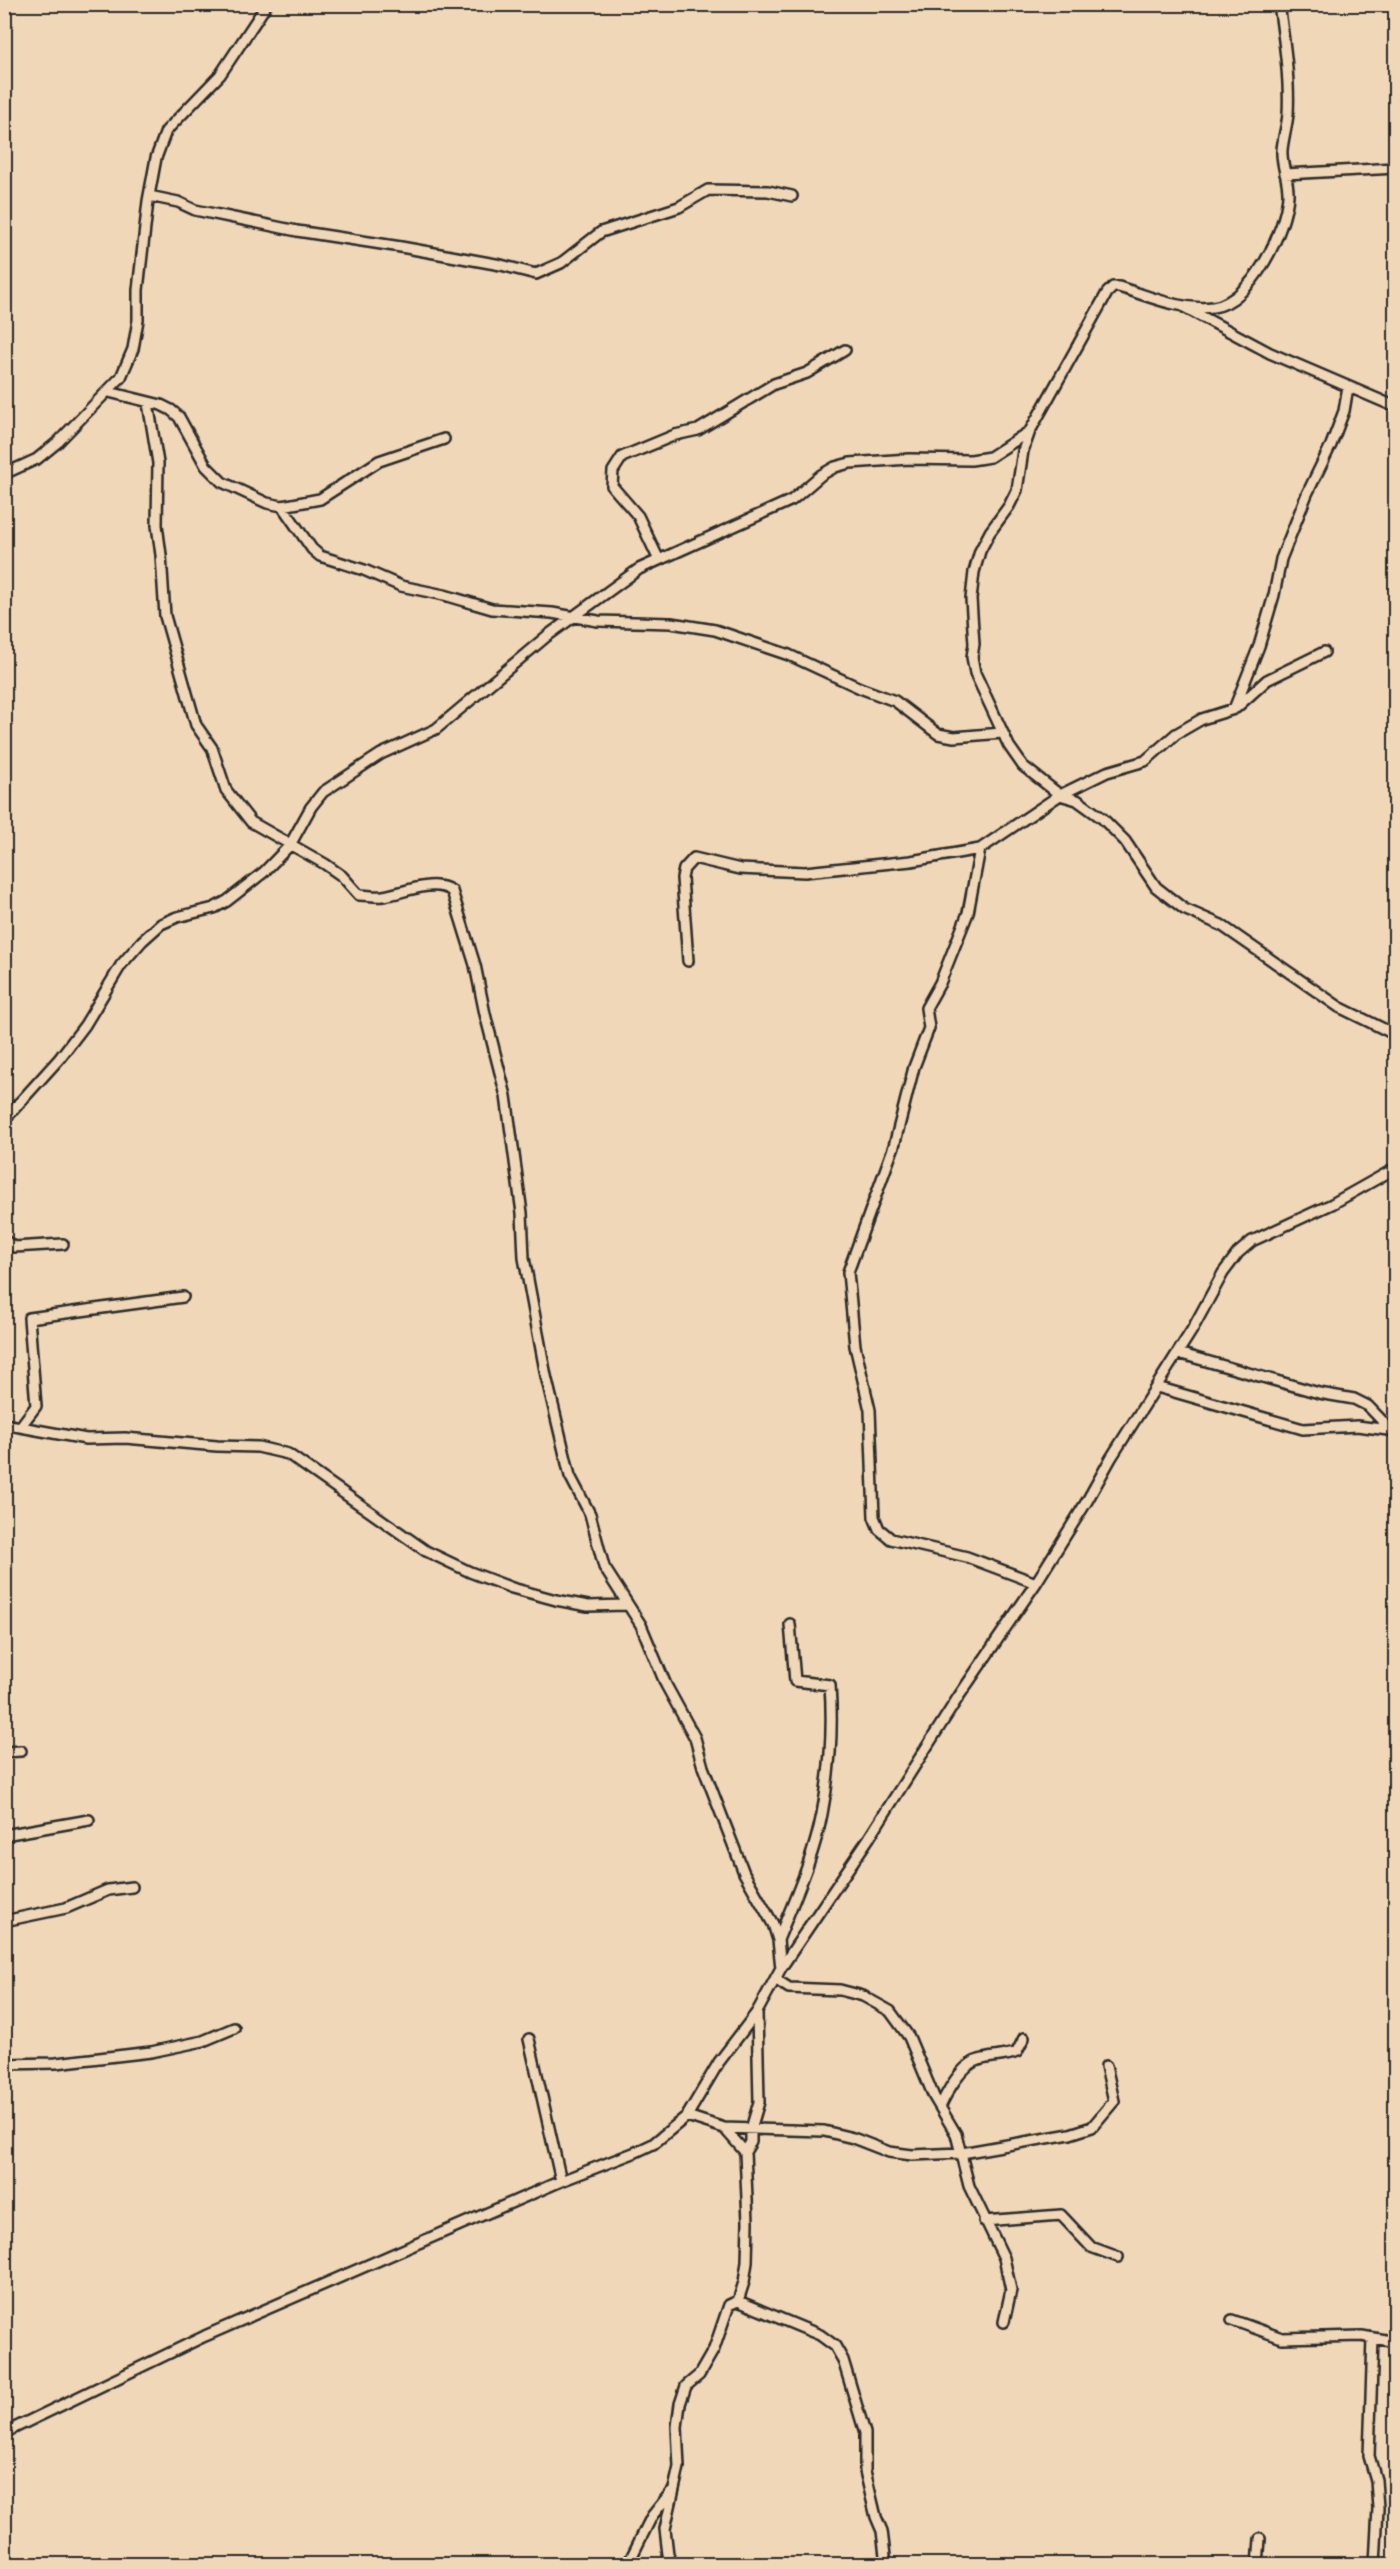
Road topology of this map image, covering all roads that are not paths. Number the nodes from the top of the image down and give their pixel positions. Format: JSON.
{"nodes":[{"id":1,"x":267,"y":4,"type":"edge"},
{"id":2,"x":1279,"y":4,"type":"edge"},
{"id":3,"x":1395,"y":168,"type":"edge"},
{"id":4,"x":1285,"y":174,"type":"junction"},
{"id":5,"x":149,"y":196,"type":"junction"},
{"id":6,"x":792,"y":196,"type":"dead end"},
{"id":7,"x":1182,"y":306,"type":"junction"},
{"id":8,"x":845,"y":350,"type":"dead end"},
{"id":9,"x":1348,"y":387,"type":"junction"},
{"id":10,"x":109,"y":392,"type":"junction"},
{"id":11,"x":148,"y":403,"type":"junction"},
{"id":12,"x":1395,"y":407,"type":"edge"},
{"id":13,"x":1030,"y":431,"type":"junction"},
{"id":14,"x":444,"y":439,"type":"dead end"},
{"id":15,"x":4,"y":474,"type":"edge"},
{"id":16,"x":282,"y":506,"type":"junction"},
{"id":17,"x":658,"y":558,"type":"junction"},
{"id":18,"x":573,"y":618,"type":"junction"},
{"id":19,"x":1324,"y":652,"type":"dead end"},
{"id":20,"x":1234,"y":709,"type":"junction"},
{"id":21,"x":1002,"y":733,"type":"junction"},
{"id":22,"x":1060,"y":795,"type":"junction"},
{"id":23,"x":290,"y":845,"type":"junction"},
{"id":24,"x":980,"y":849,"type":"junction"},
{"id":25,"x":688,"y":961,"type":"dead end"},
{"id":26,"x":1395,"y":1035,"type":"edge"},
{"id":27,"x":4,"y":1120,"type":"edge"},
{"id":28,"x":1395,"y":1168,"type":"edge"},
{"id":29,"x":4,"y":1240,"type":"edge"},
{"id":30,"x":63,"y":1244,"type":"dead end"},
{"id":31,"x":183,"y":1297,"type":"dead end"},
{"id":32,"x":1178,"y":1353,"type":"junction"},
{"id":33,"x":1157,"y":1387,"type":"junction"},
{"id":34,"x":4,"y":1424,"type":"edge"},
{"id":35,"x":20,"y":1427,"type":"junction"},
{"id":36,"x":1393,"y":1431,"type":"edge"},
{"id":37,"x":1036,"y":1583,"type":"junction"},
{"id":38,"x":626,"y":1605,"type":"junction"},
{"id":39,"x":790,"y":1624,"type":"dead end"},
{"id":40,"x":21,"y":1751,"type":"dead end"},
{"id":41,"x":4,"y":1752,"type":"edge"},
{"id":42,"x":89,"y":1820,"type":"dead end"},
{"id":43,"x":4,"y":1835,"type":"edge"},
{"id":44,"x":132,"y":1887,"type":"dead end"},
{"id":45,"x":4,"y":1921,"type":"edge"},
{"id":46,"x":778,"y":1940,"type":"junction"},
{"id":47,"x":781,"y":1968,"type":"junction"},
{"id":48,"x":775,"y":1979,"type":"junction"},
{"id":49,"x":757,"y":2012,"type":"junction"},
{"id":50,"x":234,"y":2028,"type":"dead end"},
{"id":51,"x":1024,"y":2038,"type":"dead end"},
{"id":52,"x":529,"y":2039,"type":"dead end"},
{"id":53,"x":4,"y":2064,"type":"edge"},
{"id":54,"x":1106,"y":2066,"type":"dead end"},
{"id":55,"x":940,"y":2107,"type":"junction"},
{"id":56,"x":687,"y":2116,"type":"junction"},
{"id":57,"x":724,"y":2128,"type":"junction"},
{"id":58,"x":751,"y":2129,"type":"junction"},
{"id":59,"x":745,"y":2152,"type":"junction"},
{"id":60,"x":962,"y":2153,"type":"junction"},
{"id":61,"x":561,"y":2181,"type":"junction"},
{"id":62,"x":984,"y":2221,"type":"junction"},
{"id":63,"x":1118,"y":2257,"type":"dead end"},
{"id":64,"x":738,"y":2301,"type":"junction"},
{"id":65,"x":1232,"y":2320,"type":"dead end"},
{"id":66,"x":1004,"y":2322,"type":"dead end"},
{"id":67,"x":1373,"y":2338,"type":"junction"},
{"id":68,"x":1395,"y":2342,"type":"edge"},
{"id":69,"x":4,"y":2433,"type":"edge"},
{"id":70,"x":672,"y":2491,"type":"junction"},
{"id":71,"x":1260,"y":2539,"type":"dead end"},
{"id":72,"x":628,"y":2565,"type":"edge"},
{"id":73,"x":672,"y":2565,"type":"edge"},
{"id":74,"x":886,"y":2565,"type":"edge"},
{"id":75,"x":1258,"y":2565,"type":"edge"},
{"id":76,"x":1375,"y":2565,"type":"edge"}],
"edges":[{"from":1,"to":5,"type":"street"},
{"from":2,"to":4,"type":"street"},
{"from":3,"to":4,"type":"street"},
{"from":4,"to":7,"type":"street"},
{"from":5,"to":6,"type":"street"},
{"from":5,"to":10,"type":"street"},
{"from":7,"to":9,"type":"street"},
{"from":7,"to":13,"type":"street"},
{"from":8,"to":17,"type":"street"},
{"from":9,"to":12,"type":"street"},
{"from":9,"to":20,"type":"street"},
{"from":10,"to":11,"type":"street"},
{"from":10,"to":15,"type":"street"},
{"from":11,"to":16,"type":"street"},
{"from":11,"to":23,"type":"street"},
{"from":13,"to":17,"type":"street"},
{"from":13,"to":21,"type":"street"},
{"from":14,"to":16,"type":"street"},
{"from":16,"to":18,"type":"street"},
{"from":17,"to":18,"type":"street"},
{"from":18,"to":21,"type":"street"},
{"from":18,"to":23,"type":"street"},
{"from":19,"to":20,"type":"street"},
{"from":20,"to":22,"type":"street"},
{"from":21,"to":22,"type":"street"},
{"from":22,"to":24,"type":"street"},
{"from":22,"to":26,"type":"street"},
{"from":23,"to":27,"type":"street"},
{"from":23,"to":38,"type":"street"},
{"from":24,"to":25,"type":"street"},
{"from":24,"to":37,"type":"street"},
{"from":28,"to":32,"type":"street"},
{"from":29,"to":30,"type":"street"},
{"from":31,"to":35,"type":"street"},
{"from":32,"to":33,"type":"street"},
{"from":32,"to":36,"type":"street"},
{"from":33,"to":36,"type":"street"},
{"from":33,"to":37,"type":"street"},
{"from":34,"to":35,"type":"street"},
{"from":35,"to":38,"type":"street"},
{"from":37,"to":47,"type":"street"},
{"from":38,"to":46,"type":"street"},
{"from":39,"to":46,"type":"street"},
{"from":40,"to":41,"type":"street"},
{"from":42,"to":43,"type":"street"},
{"from":44,"to":45,"type":"street"},
{"from":46,"to":47,"type":"street"},
{"from":47,"to":48,"type":"street"},
{"from":48,"to":49,"type":"street"},
{"from":48,"to":55,"type":"street"},
{"from":49,"to":56,"type":"street"},
{"from":49,"to":58,"type":"street"},
{"from":50,"to":53,"type":"street"},
{"from":51,"to":55,"type":"street"},
{"from":52,"to":61,"type":"street"},
{"from":54,"to":60,"type":"street"},
{"from":55,"to":60,"type":"street"},
{"from":56,"to":57,"type":"street"},
{"from":56,"to":61,"type":"street"},
{"from":57,"to":58,"type":"street"},
{"from":57,"to":59,"type":"street"},
{"from":58,"to":59,"type":"street"},
{"from":58,"to":60,"type":"street"},
{"from":59,"to":64,"type":"street"},
{"from":60,"to":62,"type":"street"},
{"from":61,"to":69,"type":"street"},
{"from":62,"to":63,"type":"street"},
{"from":62,"to":66,"type":"street"},
{"from":64,"to":70,"type":"street"},
{"from":64,"to":74,"type":"street"},
{"from":65,"to":67,"type":"street"},
{"from":67,"to":68,"type":"street"},
{"from":67,"to":76,"type":"street"},
{"from":70,"to":72,"type":"street"},
{"from":70,"to":73,"type":"street"},
{"from":71,"to":75,"type":"street"}]}
